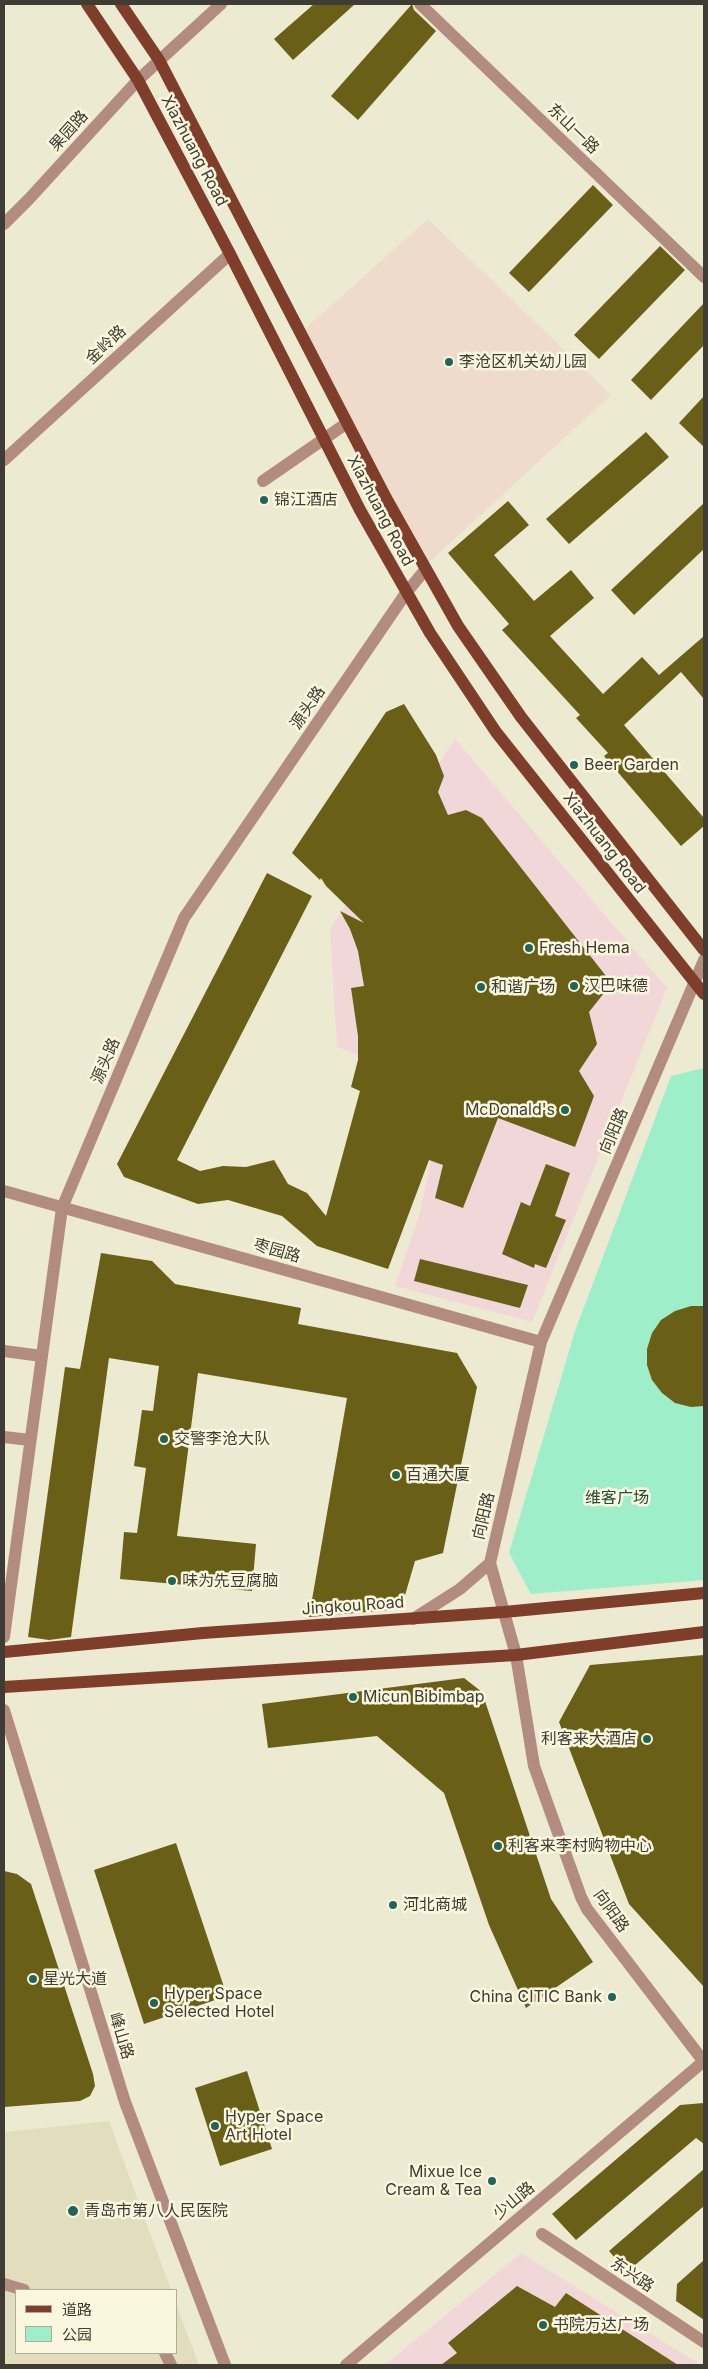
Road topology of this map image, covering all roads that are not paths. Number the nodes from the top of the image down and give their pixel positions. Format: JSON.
{"nodes":[{"id":1,"x":87,"y":4,"type":"edge"},
{"id":2,"x":121,"y":4,"type":"edge"},
{"id":3,"x":221,"y":4,"type":"edge"},
{"id":4,"x":420,"y":4,"type":"edge"},
{"id":5,"x":158,"y":60,"type":"junction"},
{"id":6,"x":138,"y":80,"type":"junction"},
{"id":7,"x":4,"y":224,"type":"edge"},
{"id":8,"x":230,"y":254,"type":"junction"},
{"id":9,"x":704,"y":277,"type":"edge"},
{"id":10,"x":347,"y":423,"type":"junction"},
{"id":11,"x":324,"y":439,"type":"junction"},
{"id":12,"x":4,"y":460,"type":"edge"},
{"id":13,"x":263,"y":481,"type":"dead end"},
{"id":14,"x":425,"y":570,"type":"junction"},
{"id":15,"x":406,"y":593,"type":"junction"},
{"id":16,"x":704,"y":950,"type":"edge"},
{"id":17,"x":704,"y":960,"type":"edge"},
{"id":18,"x":694,"y":984,"type":"junction"},
{"id":19,"x":704,"y":994,"type":"edge"},
{"id":20,"x":4,"y":1191,"type":"edge"},
{"id":21,"x":62,"y":1208,"type":"junction"},
{"id":22,"x":541,"y":1342,"type":"junction"},
{"id":23,"x":4,"y":1351,"type":"edge"},
{"id":24,"x":42,"y":1356,"type":"junction"},
{"id":25,"x":4,"y":1437,"type":"edge"},
{"id":26,"x":30,"y":1440,"type":"junction"},
{"id":27,"x":490,"y":1563,"type":"junction"},
{"id":28,"x":704,"y":1593,"type":"edge"},
{"id":29,"x":6,"y":1608,"type":"edge"},
{"id":30,"x":504,"y":1612,"type":"junction"},
{"id":31,"x":413,"y":1619,"type":"junction"},
{"id":32,"x":704,"y":1632,"type":"edge"},
{"id":33,"x":4,"y":1637,"type":"edge"},
{"id":34,"x":4,"y":1652,"type":"edge"},
{"id":35,"x":516,"y":1655,"type":"junction"},
{"id":36,"x":4,"y":1687,"type":"edge"},
{"id":37,"x":4,"y":1710,"type":"edge"},
{"id":38,"x":704,"y":2062,"type":"edge"},
{"id":39,"x":542,"y":2234,"type":"dead end"},
{"id":40,"x":4,"y":2284,"type":"edge"},
{"id":41,"x":21,"y":2289,"type":"edge"},
{"id":42,"x":704,"y":2342,"type":"edge"},
{"id":43,"x":225,"y":2365,"type":"edge"},
{"id":44,"x":346,"y":2365,"type":"edge"}],
"edges":[{"from":1,"to":6,"type":"main road","name":"Xiazhuang Road"},
{"from":2,"to":5,"type":"main road","name":"Xiazhuang Road"},
{"from":3,"to":5,"type":"street","name":"果园路"},
{"from":4,"to":9,"type":"street","name":"东山一路"},
{"from":5,"to":6,"type":"street","name":"果园路"},
{"from":5,"to":10,"type":"main road","name":"Xiazhuang Road"},
{"from":6,"to":7,"type":"street","name":"果园路"},
{"from":6,"to":8,"type":"main road","name":"Xiazhuang Road"},
{"from":8,"to":11,"type":"main road","name":"Xiazhuang Road"},
{"from":8,"to":12,"type":"street","name":"金岭路"},
{"from":10,"to":11,"type":"street"},
{"from":10,"to":14,"type":"main road","name":"Xiazhuang Road"},
{"from":11,"to":13,"type":"street"},
{"from":11,"to":15,"type":"main road","name":"Xiazhuang Road"},
{"from":14,"to":15,"type":"street","name":"源头路"},
{"from":14,"to":16,"type":"main road","name":"Xiazhuang Road"},
{"from":15,"to":18,"type":"main road","name":"Xiazhuang Road"},
{"from":15,"to":21,"type":"street","name":"源头路"},
{"from":17,"to":18,"type":"street","name":"向阳路"},
{"from":18,"to":19,"type":"main road","name":"Xiazhuang Road"},
{"from":18,"to":22,"type":"street","name":"向阳路"},
{"from":20,"to":21,"type":"street","name":"枣园路"},
{"from":21,"to":22,"type":"street","name":"枣园路"},
{"from":21,"to":24,"type":"street","name":"源头路"},
{"from":22,"to":27,"type":"street","name":"向阳路"},
{"from":23,"to":24,"type":"street"},
{"from":24,"to":26,"type":"street","name":"源头路"},
{"from":25,"to":26,"type":"street"},
{"from":26,"to":29,"type":"street","name":"源头路"},
{"from":27,"to":30,"type":"street","name":"向阳路"},
{"from":27,"to":31,"type":"street"},
{"from":28,"to":30,"type":"main road","name":"Jingkou Road"},
{"from":29,"to":33,"type":"street","name":"源头路"},
{"from":30,"to":31,"type":"main road","name":"Jingkou Road"},
{"from":30,"to":35,"type":"street","name":"向阳路"},
{"from":31,"to":34,"type":"main road","name":"Jingkou Road"},
{"from":32,"to":35,"type":"main road"},
{"from":35,"to":36,"type":"main road"},
{"from":35,"to":38,"type":"street","name":"向阳路"},
{"from":37,"to":43,"type":"street","name":"峰山路"},
{"from":38,"to":44,"type":"street","name":"少山路"},
{"from":39,"to":42,"type":"street","name":"东兴路"},
{"from":40,"to":41,"type":"street"}]}
